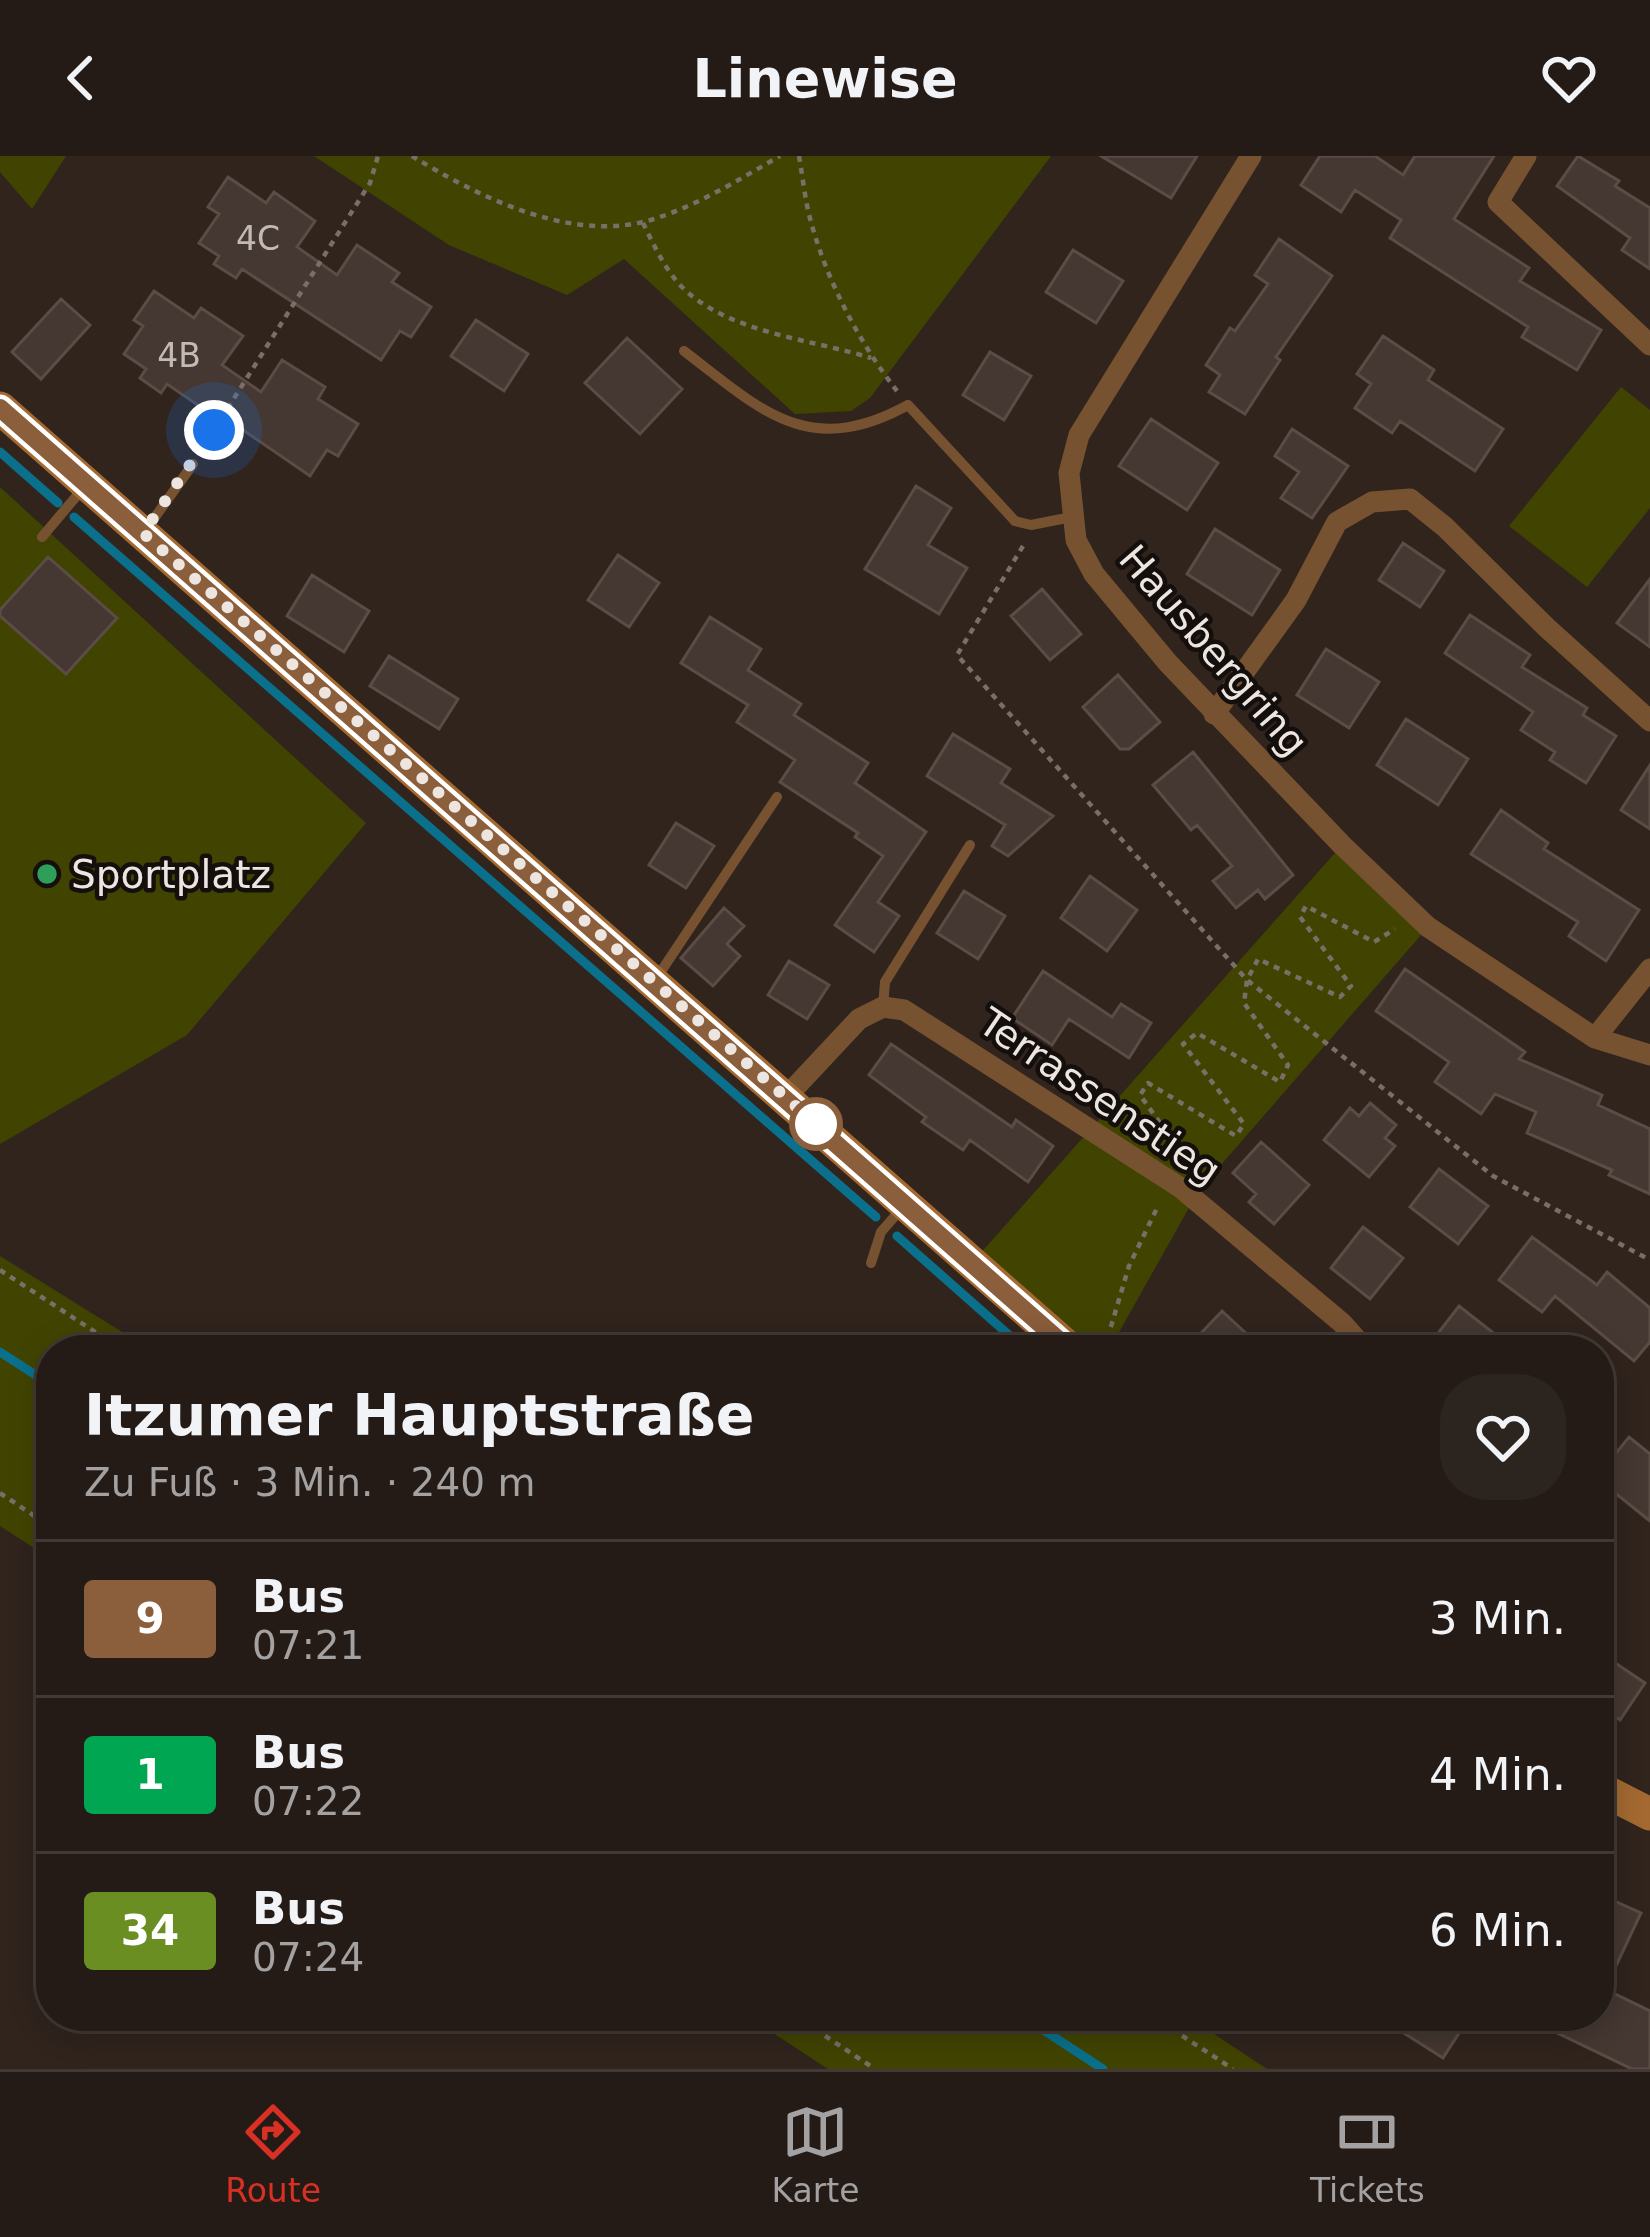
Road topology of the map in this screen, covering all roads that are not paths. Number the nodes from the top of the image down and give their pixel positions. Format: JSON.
{"nodes":[{"id":1,"x":1251,"y":156,"type":"edge"},
{"id":2,"x":1526,"y":156,"type":"edge"},
{"id":3,"x":1650,"y":345,"type":"edge"},
{"id":4,"x":684,"y":351,"type":"dead end"},
{"id":5,"x":0,"y":408,"type":"edge"},
{"id":6,"x":193,"y":464,"type":"road end"},
{"id":7,"x":88,"y":483,"type":"junction"},
{"id":8,"x":1072,"y":517,"type":"junction"},
{"id":9,"x":143,"y":533,"type":"junction"},
{"id":10,"x":42,"y":537,"type":"dead end"},
{"id":11,"x":1214,"y":713,"type":"junction"},
{"id":12,"x":1650,"y":721,"type":"edge"},
{"id":13,"x":777,"y":797,"type":"dead end"},
{"id":14,"x":970,"y":845,"type":"dead end"},
{"id":15,"x":1650,"y":969,"type":"edge"},
{"id":16,"x":655,"y":982,"type":"junction"},
{"id":17,"x":883,"y":1007,"type":"junction"},
{"id":18,"x":1595,"y":1038,"type":"junction"},
{"id":19,"x":1650,"y":1054,"type":"edge"},
{"id":20,"x":786,"y":1097,"type":"junction"},
{"id":21,"x":904,"y":1205,"type":"junction"},
{"id":22,"x":871,"y":1263,"type":"dead end"},
{"id":23,"x":1053,"y":1335,"type":"edge"},
{"id":24,"x":1353,"y":1335,"type":"edge"},
{"id":25,"x":1614,"y":1796,"type":"edge"},
{"id":26,"x":1650,"y":1814,"type":"edge"}],
"edges":[{"from":1,"to":8,"type":"street","name":"Hausbergring"},
{"from":2,"to":3,"type":"street"},
{"from":4,"to":8,"type":"lane"},
{"from":5,"to":7,"type":"main road"},
{"from":6,"to":9,"type":"lane"},
{"from":7,"to":9,"type":"main road"},
{"from":7,"to":10,"type":"lane"},
{"from":8,"to":11,"type":"street","name":"Hausbergring"},
{"from":9,"to":16,"type":"main road"},
{"from":11,"to":12,"type":"street"},
{"from":11,"to":18,"type":"street","name":"Hausbergring"},
{"from":13,"to":16,"type":"lane"},
{"from":14,"to":17,"type":"lane"},
{"from":15,"to":18,"type":"street"},
{"from":16,"to":20,"type":"main road"},
{"from":17,"to":20,"type":"street"},
{"from":17,"to":24,"type":"street","name":"Terrassenstieg"},
{"from":18,"to":19,"type":"street","name":"Hausbergring"},
{"from":20,"to":21,"type":"main road"},
{"from":21,"to":22,"type":"lane"},
{"from":21,"to":23,"type":"main road"},
{"from":25,"to":26,"type":"main road"}]}
